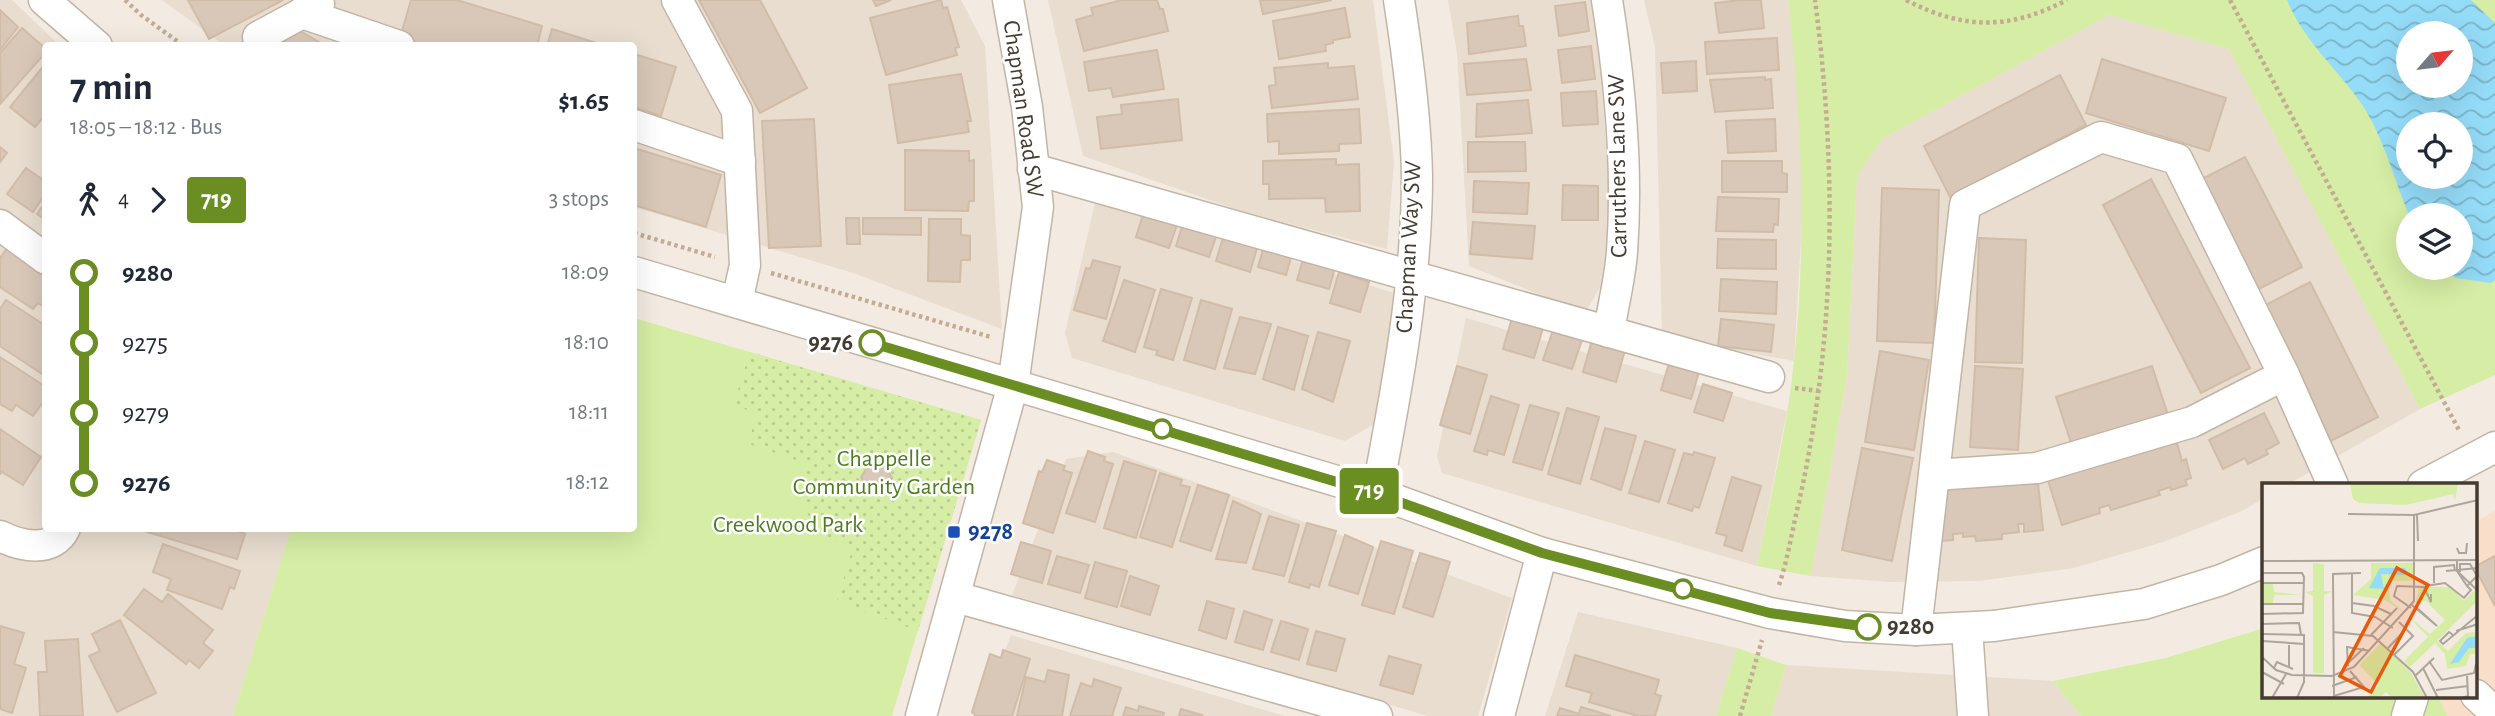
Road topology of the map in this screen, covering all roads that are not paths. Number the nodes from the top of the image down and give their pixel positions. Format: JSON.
{"nodes":[{"id":1,"x":44,"y":0,"type":"edge"},
{"id":2,"x":677,"y":0,"type":"edge"},
{"id":3,"x":1007,"y":0,"type":"edge"},
{"id":4,"x":1399,"y":0,"type":"edge"},
{"id":5,"x":1607,"y":0,"type":"edge"},
{"id":6,"x":313,"y":6,"type":"edge"},
{"id":7,"x":258,"y":37,"type":"dead end"},
{"id":8,"x":92,"y":42,"type":"edge"},
{"id":9,"x":390,"y":42,"type":"edge"},
{"id":10,"x":637,"y":126,"type":"edge"},
{"id":11,"x":740,"y":161,"type":"junction"},
{"id":12,"x":1033,"y":169,"type":"junction"},
{"id":13,"x":0,"y":225,"type":"edge"},
{"id":14,"x":42,"y":256,"type":"edge"},
{"id":15,"x":637,"y":273,"type":"edge"},
{"id":16,"x":1412,"y":277,"type":"junction"},
{"id":17,"x":737,"y":303,"type":"junction"},
{"id":18,"x":1609,"y":332,"type":"junction"},
{"id":19,"x":2284,"y":375,"type":"junction"},
{"id":20,"x":1769,"y":377,"type":"dead end"},
{"id":21,"x":1013,"y":385,"type":"junction"},
{"id":22,"x":2485,"y":452,"type":"edge"},
{"id":23,"x":1934,"y":475,"type":"junction"},
{"id":24,"x":2332,"y":483,"type":"edge"},
{"id":25,"x":2427,"y":483,"type":"edge"},
{"id":26,"x":1377,"y":494,"type":"junction"},
{"id":27,"x":64,"y":532,"type":"edge"},
{"id":28,"x":0,"y":536,"type":"edge"},
{"id":29,"x":1542,"y":553,"type":"junction"},
{"id":30,"x":2262,"y":563,"type":"edge"},
{"id":31,"x":956,"y":597,"type":"junction"},
{"id":32,"x":1967,"y":628,"type":"junction"},
{"id":33,"x":1916,"y":630,"type":"junction"},
{"id":34,"x":2478,"y":697,"type":"edge"},
{"id":35,"x":2413,"y":698,"type":"edge"},
{"id":36,"x":2495,"y":713,"type":"edge"},
{"id":37,"x":921,"y":716,"type":"edge"},
{"id":38,"x":1377,"y":716,"type":"edge"},
{"id":39,"x":1499,"y":716,"type":"edge"},
{"id":40,"x":1973,"y":716,"type":"edge"},
{"id":41,"x":2407,"y":716,"type":"edge"}],
"edges":[{"from":1,"to":8,"type":"street"},
{"from":2,"to":11,"type":"street"},
{"from":3,"to":12,"type":"street","name":"Chapman Road SW"},
{"from":4,"to":16,"type":"street","name":"Chapman Way SW"},
{"from":5,"to":18,"type":"street","name":"Carruthers Lane SW"},
{"from":6,"to":7,"type":"street"},
{"from":6,"to":9,"type":"street"},
{"from":10,"to":11,"type":"street"},
{"from":11,"to":17,"type":"street"},
{"from":12,"to":16,"type":"street"},
{"from":12,"to":21,"type":"street","name":"Chapman Road SW"},
{"from":13,"to":14,"type":"street"},
{"from":15,"to":17,"type":"street"},
{"from":16,"to":18,"type":"street"},
{"from":16,"to":26,"type":"street","name":"Chapman Way SW"},
{"from":17,"to":21,"type":"street"},
{"from":18,"to":20,"type":"street"},
{"from":19,"to":23,"type":"street"},
{"from":19,"to":23,"type":"street"},
{"from":19,"to":24,"type":"street"},
{"from":21,"to":26,"type":"street"},
{"from":21,"to":31,"type":"street","name":"Chapman Road SW"},
{"from":22,"to":25,"type":"street"},
{"from":23,"to":33,"type":"street"},
{"from":26,"to":29,"type":"street"},
{"from":27,"to":28,"type":"street"},
{"from":29,"to":33,"type":"street"},
{"from":29,"to":39,"type":"street"},
{"from":30,"to":32,"type":"street"},
{"from":31,"to":37,"type":"street","name":"Chapman Road SW"},
{"from":31,"to":38,"type":"street"},
{"from":32,"to":33,"type":"street"},
{"from":32,"to":40,"type":"street"},
{"from":34,"to":36,"type":"street"},
{"from":35,"to":41,"type":"street"}]}
